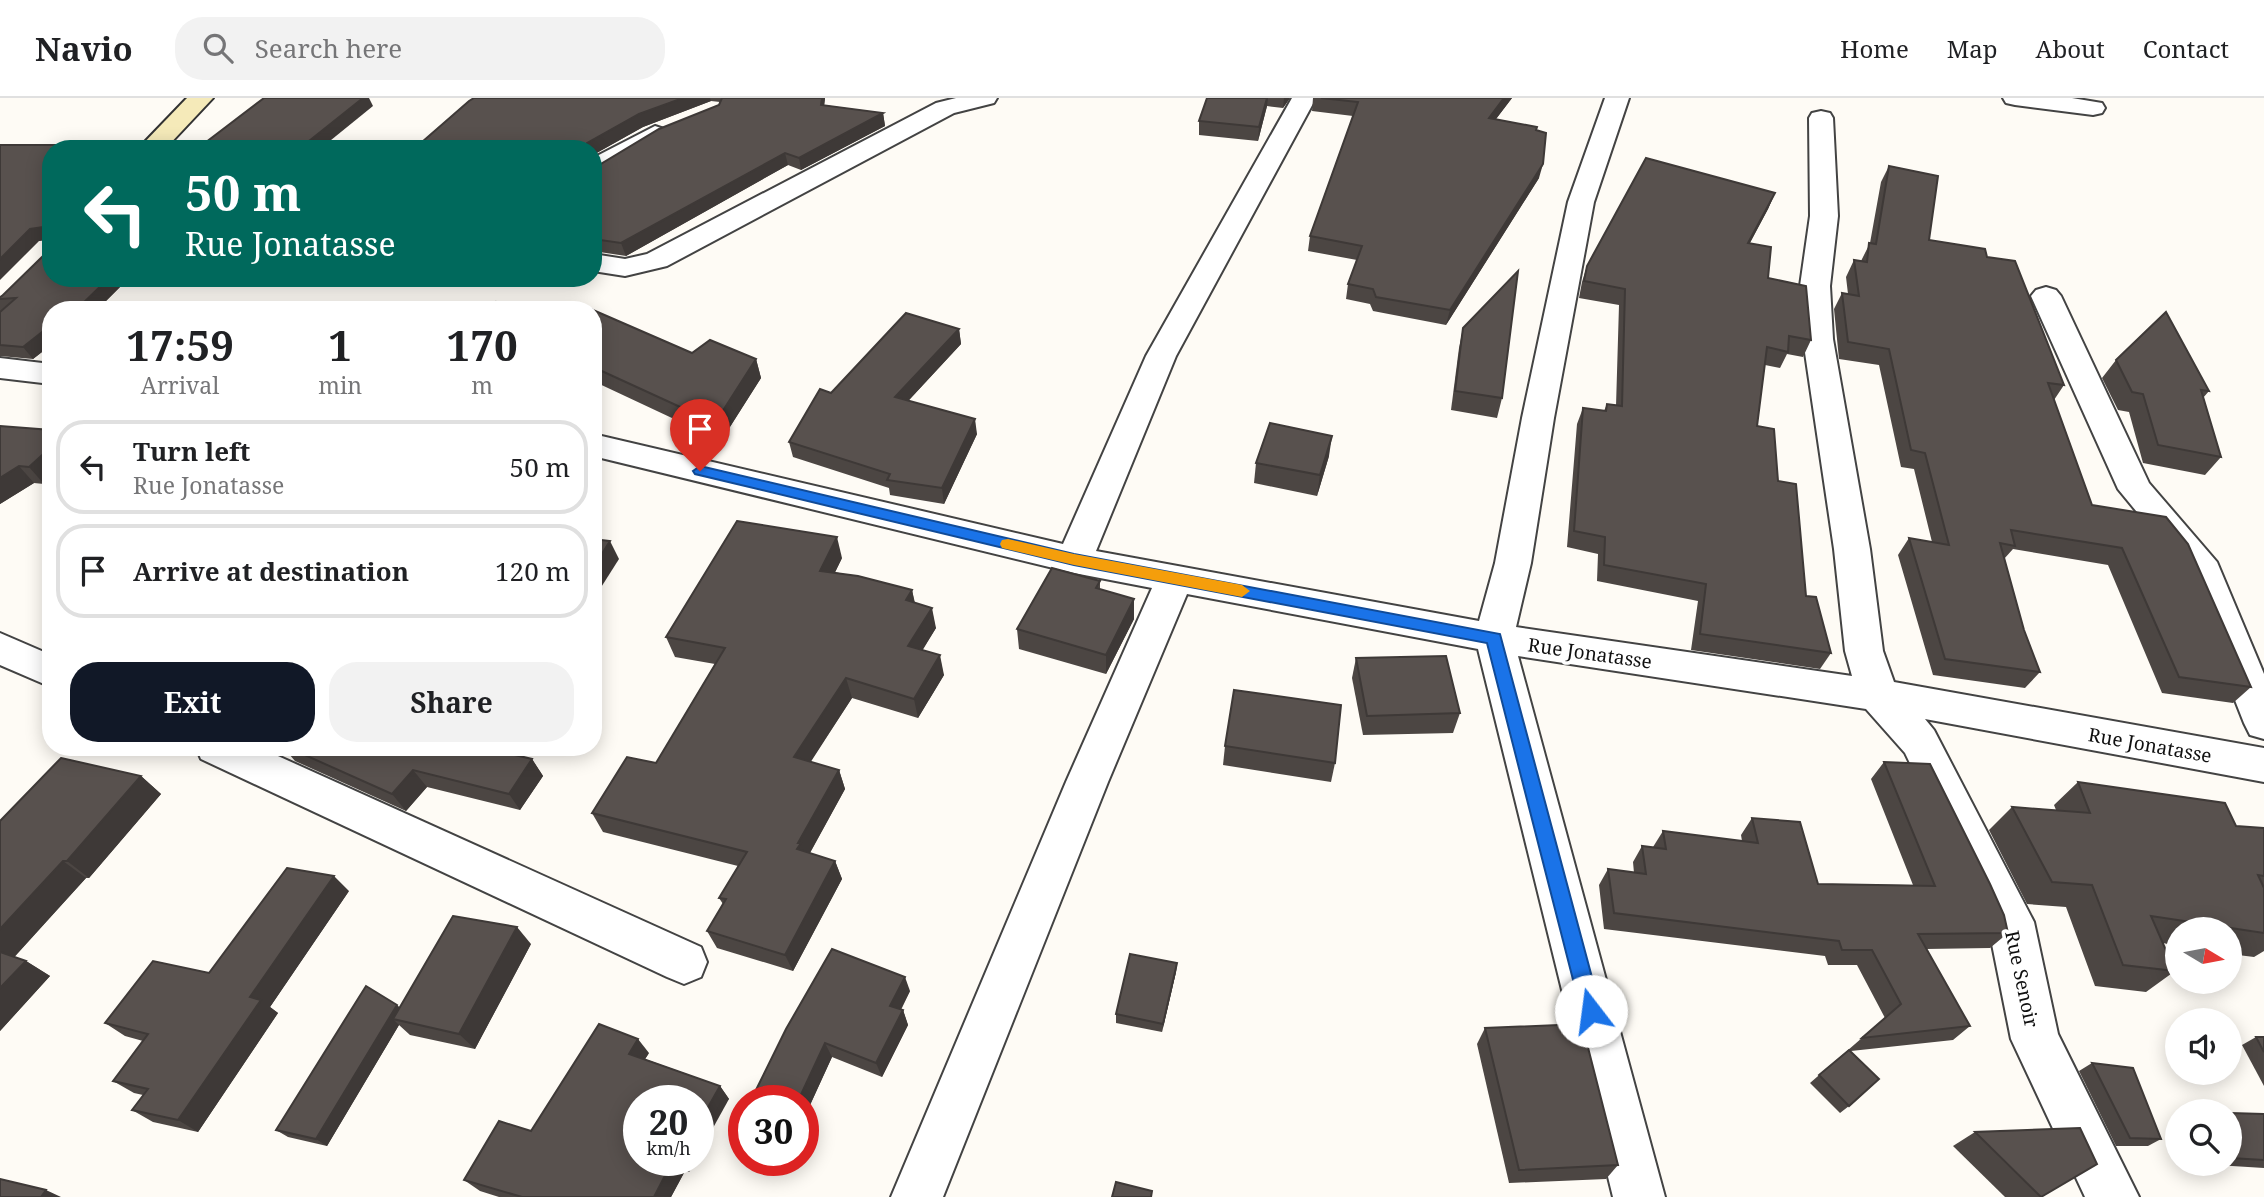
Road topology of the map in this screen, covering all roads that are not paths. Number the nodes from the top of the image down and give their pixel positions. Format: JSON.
{"nodes":[{"id":1,"x":201,"y":98,"type":"edge"},
{"id":2,"x":985,"y":98,"type":"edge"},
{"id":3,"x":1304,"y":98,"type":"edge"},
{"id":4,"x":1617,"y":98,"type":"edge"},
{"id":5,"x":2015,"y":98,"type":"edge"},
{"id":6,"x":2093,"y":108,"type":"dead end"},
{"id":7,"x":1821,"y":118,"type":"dead end"},
{"id":8,"x":680,"y":122,"type":"edge"},
{"id":9,"x":160,"y":140,"type":"edge"},
{"id":10,"x":602,"y":164,"type":"edge"},
{"id":11,"x":602,"y":264,"type":"edge"},
{"id":12,"x":2046,"y":296,"type":"dead end"},
{"id":13,"x":0,"y":368,"type":"edge"},
{"id":14,"x":42,"y":373,"type":"edge"},
{"id":15,"x":602,"y":447,"type":"edge"},
{"id":16,"x":1074,"y":560,"type":"junction"},
{"id":17,"x":1175,"y":579,"type":"junction"},
{"id":18,"x":1494,"y":638,"type":"junction"},
{"id":19,"x":0,"y":648,"type":"edge"},
{"id":20,"x":42,"y":668,"type":"edge"},
{"id":21,"x":1878,"y":695,"type":"junction"},
{"id":22,"x":2264,"y":723,"type":"edge"},
{"id":23,"x":236,"y":756,"type":"edge"},
{"id":24,"x":2264,"y":765,"type":"edge"},
{"id":25,"x":684,"y":962,"type":"dead end"},
{"id":26,"x":917,"y":1197,"type":"edge"},
{"id":27,"x":1639,"y":1197,"type":"edge"},
{"id":28,"x":2113,"y":1197,"type":"edge"}],
"edges":[{"from":1,"to":9,"type":"street"},
{"from":2,"to":11,"type":"street"},
{"from":3,"to":16,"type":"street"},
{"from":4,"to":18,"type":"street"},
{"from":5,"to":6,"type":"street"},
{"from":7,"to":21,"type":"street"},
{"from":8,"to":10,"type":"street"},
{"from":12,"to":22,"type":"street"},
{"from":13,"to":14,"type":"street"},
{"from":15,"to":16,"type":"street","name":"Rue Jonatasse"},
{"from":16,"to":17,"type":"street","name":"Rue Jonatasse"},
{"from":17,"to":18,"type":"street","name":"Rue Jonatasse"},
{"from":17,"to":26,"type":"street"},
{"from":18,"to":21,"type":"street","name":"Rue Jonatasse"},
{"from":18,"to":27,"type":"street"},
{"from":19,"to":20,"type":"street"},
{"from":21,"to":24,"type":"street","name":"Rue Jonatasse"},
{"from":21,"to":28,"type":"street","name":"Rue Senoir"},
{"from":23,"to":25,"type":"street"}]}
